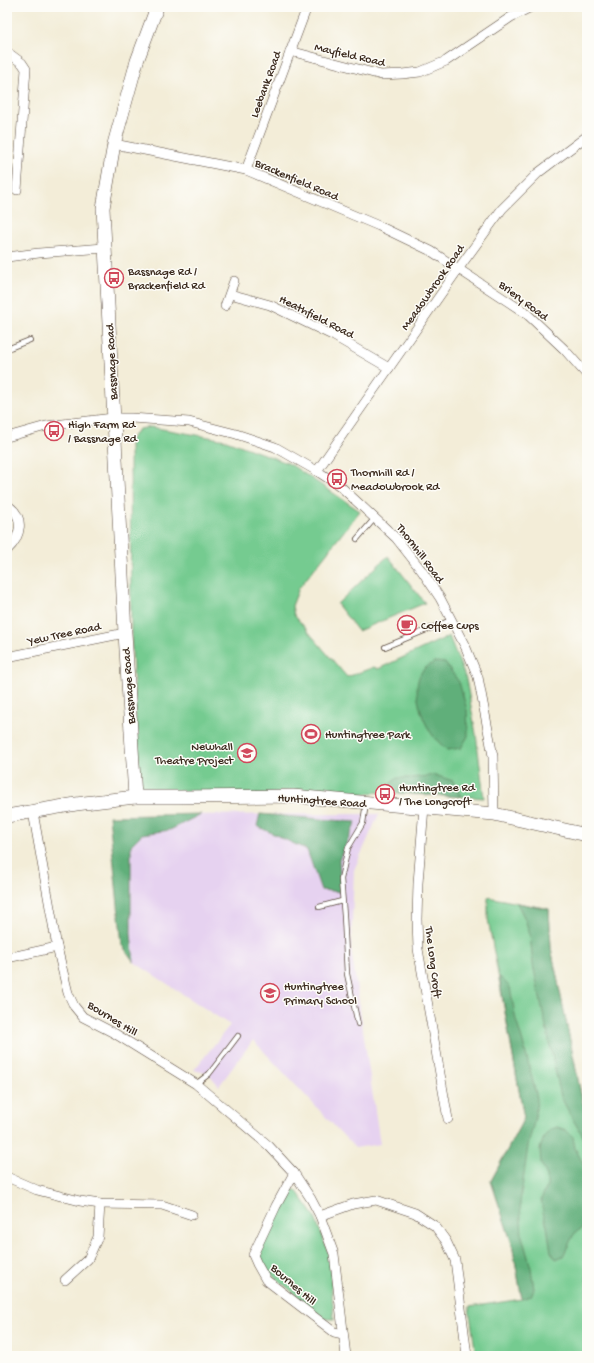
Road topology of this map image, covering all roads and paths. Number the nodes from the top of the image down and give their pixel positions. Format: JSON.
{"nodes":[{"id":1,"x":157,"y":7,"type":"edge"},
{"id":2,"x":307,"y":7,"type":"edge"},
{"id":3,"x":531,"y":7,"type":"edge"},
{"id":4,"x":290,"y":51,"type":"junction"},
{"id":5,"x":7,"y":52,"type":"edge"},
{"id":6,"x":587,"y":136,"type":"edge"},
{"id":7,"x":114,"y":144,"type":"junction"},
{"id":8,"x":246,"y":170,"type":"junction"},
{"id":9,"x":17,"y":190,"type":"dead end"},
{"id":10,"x":104,"y":248,"type":"junction"},
{"id":11,"x":7,"y":257,"type":"edge"},
{"id":12,"x":459,"y":268,"type":"junction"},
{"id":13,"x":234,"y":281,"type":"dead end"},
{"id":14,"x":230,"y":294,"type":"junction"},
{"id":15,"x":225,"y":306,"type":"dead end"},
{"id":16,"x":30,"y":340,"type":"dead end"},
{"id":17,"x":7,"y":349,"type":"edge"},
{"id":18,"x":389,"y":368,"type":"junction"},
{"id":19,"x":587,"y":375,"type":"edge"},
{"id":20,"x":114,"y":418,"type":"junction"},
{"id":21,"x":7,"y":438,"type":"edge"},
{"id":22,"x":317,"y":471,"type":"junction"},
{"id":23,"x":7,"y":505,"type":"edge"},
{"id":24,"x":375,"y":518,"type":"junction"},
{"id":25,"x":357,"y":539,"type":"dead end"},
{"id":26,"x":7,"y":550,"type":"edge"},
{"id":27,"x":451,"y":620,"type":"junction"},
{"id":28,"x":125,"y":633,"type":"junction"},
{"id":29,"x":385,"y":646,"type":"dead end"},
{"id":30,"x":7,"y":657,"type":"edge"},
{"id":31,"x":135,"y":797,"type":"junction"},
{"id":32,"x":366,"y":803,"type":"junction"},
{"id":33,"x":424,"y":807,"type":"junction"},
{"id":34,"x":33,"y":812,"type":"junction"},
{"id":35,"x":494,"y":814,"type":"junction"},
{"id":36,"x":7,"y":816,"type":"edge"},
{"id":37,"x":587,"y":835,"type":"edge"},
{"id":38,"x":342,"y":901,"type":"junction"},
{"id":39,"x":319,"y":907,"type":"dead end"},
{"id":40,"x":57,"y":947,"type":"junction"},
{"id":41,"x":7,"y":958,"type":"edge"},
{"id":42,"x":358,"y":1024,"type":"dead end"},
{"id":43,"x":238,"y":1036,"type":"dead end"},
{"id":44,"x":196,"y":1084,"type":"junction"},
{"id":45,"x":448,"y":1119,"type":"dead end"},
{"id":46,"x":294,"y":1173,"type":"junction"},
{"id":47,"x":7,"y":1177,"type":"edge"},
{"id":48,"x":100,"y":1204,"type":"junction"},
{"id":49,"x":192,"y":1215,"type":"dead end"},
{"id":50,"x":320,"y":1216,"type":"junction"},
{"id":51,"x":65,"y":1280,"type":"dead end"},
{"id":52,"x":344,"y":1334,"type":"junction"},
{"id":53,"x":346,"y":1356,"type":"edge"},
{"id":54,"x":467,"y":1356,"type":"edge"}],
"edges":[{"from":1,"to":7,"type":"street","name":"Bassnage Road"},
{"from":2,"to":4,"type":"street","name":"Leebank Road"},
{"from":3,"to":4,"type":"street","name":"Mayfield Road"},
{"from":4,"to":8,"type":"street","name":"Leebank Road"},
{"from":5,"to":9,"type":"street"},
{"from":6,"to":12,"type":"street","name":"Meadowbrook Road"},
{"from":7,"to":8,"type":"street","name":"Brackenfield Road"},
{"from":7,"to":10,"type":"street","name":"Bassnage Road"},
{"from":8,"to":12,"type":"street","name":"Brackenfield Road"},
{"from":10,"to":11,"type":"street"},
{"from":10,"to":20,"type":"street","name":"Bassnage Road"},
{"from":12,"to":18,"type":"street","name":"Meadowbrook Road"},
{"from":12,"to":19,"type":"street","name":"Briery Road"},
{"from":13,"to":14,"type":"street"},
{"from":14,"to":15,"type":"street"},
{"from":14,"to":18,"type":"street","name":"Heathfield Road"},
{"from":16,"to":17,"type":"lane"},
{"from":18,"to":22,"type":"street","name":"Meadowbrook Road"},
{"from":20,"to":21,"type":"street","name":"Thornhill Road"},
{"from":20,"to":22,"type":"street","name":"Thornhill Road"},
{"from":20,"to":28,"type":"street","name":"Bassnage Road"},
{"from":22,"to":24,"type":"street","name":"Thornhill Road"},
{"from":23,"to":26,"type":"street"},
{"from":24,"to":25,"type":"lane"},
{"from":24,"to":27,"type":"street","name":"Thornhill Road"},
{"from":27,"to":29,"type":"lane"},
{"from":27,"to":35,"type":"street","name":"Thornhill Road"},
{"from":28,"to":30,"type":"street","name":"Yew Tree Road"},
{"from":28,"to":31,"type":"street","name":"Bassnage Road"},
{"from":31,"to":32,"type":"street","name":"Huntingtree Road"},
{"from":31,"to":34,"type":"street","name":"Huntingtree Road"},
{"from":32,"to":33,"type":"street","name":"Huntingtree Road"},
{"from":32,"to":38,"type":"lane"},
{"from":33,"to":35,"type":"street","name":"Huntingtree Road"},
{"from":33,"to":45,"type":"street","name":"The Long Croft"},
{"from":34,"to":36,"type":"street","name":"Huntingtree Road"},
{"from":34,"to":40,"type":"street","name":"Bournes Hill"},
{"from":35,"to":37,"type":"street","name":"Huntingtree Road"},
{"from":38,"to":39,"type":"lane"},
{"from":38,"to":42,"type":"lane"},
{"from":40,"to":41,"type":"street"},
{"from":40,"to":44,"type":"street","name":"Bournes Hill"},
{"from":43,"to":44,"type":"lane"},
{"from":44,"to":46,"type":"street","name":"Bournes Hill"},
{"from":46,"to":50,"type":"street","name":"Bournes Hill"},
{"from":46,"to":52,"type":"street","name":"Bournes Hill"},
{"from":47,"to":48,"type":"street"},
{"from":48,"to":49,"type":"street"},
{"from":48,"to":51,"type":"street"},
{"from":50,"to":52,"type":"street","name":"Bournes Hill"},
{"from":50,"to":54,"type":"street"},
{"from":52,"to":53,"type":"street","name":"Bournes Hill"}]}
